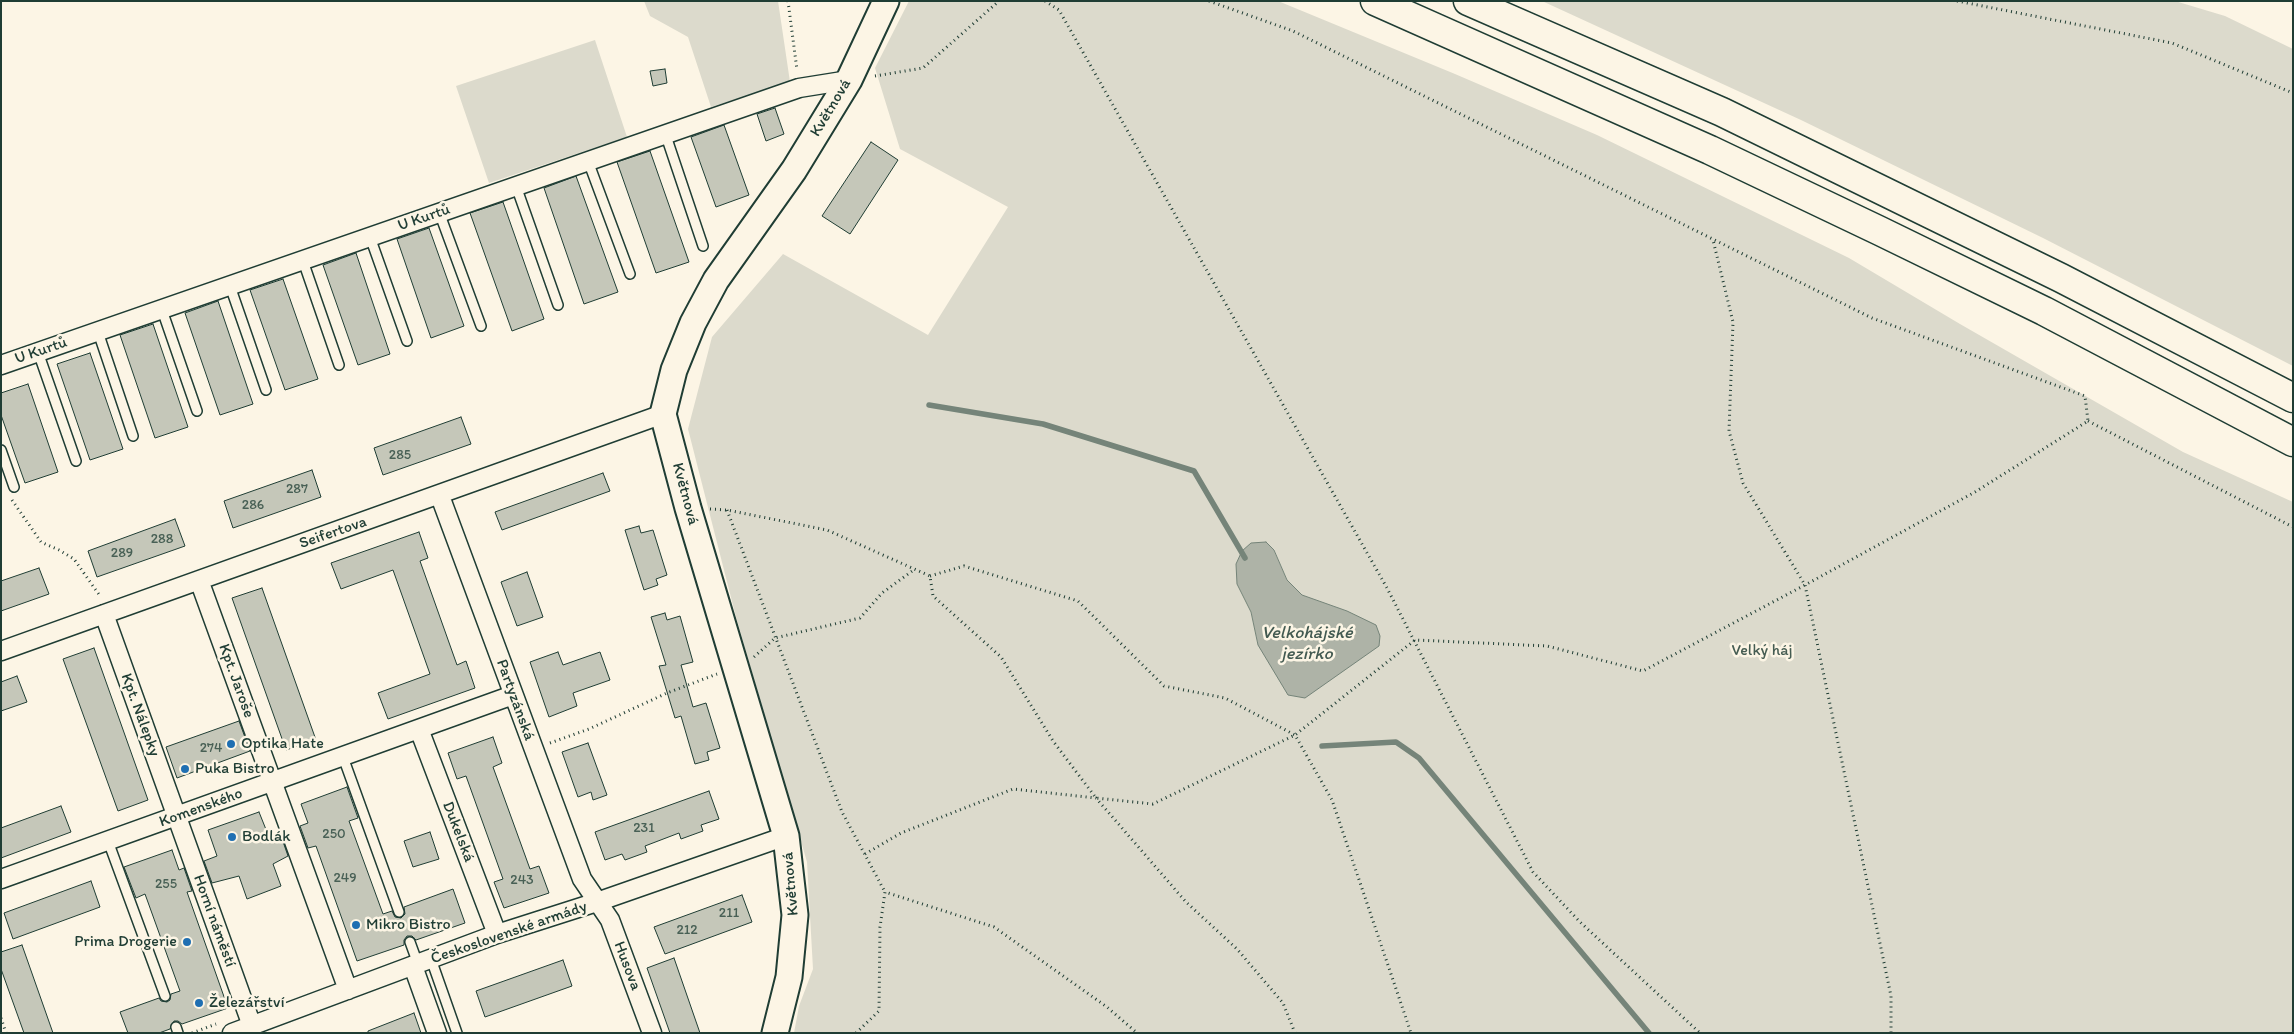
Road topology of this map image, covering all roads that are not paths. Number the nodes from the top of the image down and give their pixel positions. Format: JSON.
{"nodes":[{"id":1,"x":886,"y":1,"type":"edge"},
{"id":2,"x":1375,"y":1,"type":"edge"},
{"id":3,"x":1468,"y":1,"type":"edge"},
{"id":4,"x":849,"y":80,"type":"junction"},
{"id":5,"x":665,"y":133,"type":"junction"},
{"id":6,"x":588,"y":161,"type":"junction"},
{"id":7,"x":516,"y":186,"type":"junction"},
{"id":8,"x":440,"y":212,"type":"junction"},
{"id":9,"x":370,"y":236,"type":"junction"},
{"id":10,"x":703,"y":246,"type":"dead end"},
{"id":11,"x":303,"y":261,"type":"junction"},
{"id":12,"x":630,"y":274,"type":"dead end"},
{"id":13,"x":230,"y":286,"type":"junction"},
{"id":14,"x":558,"y":305,"type":"dead end"},
{"id":15,"x":162,"y":310,"type":"junction"},
{"id":16,"x":481,"y":326,"type":"dead end"},
{"id":17,"x":98,"y":332,"type":"junction"},
{"id":18,"x":408,"y":341,"type":"dead end"},
{"id":19,"x":38,"y":352,"type":"junction"},
{"id":20,"x":1,"y":365,"type":"edge"},
{"id":21,"x":339,"y":365,"type":"dead end"},
{"id":22,"x":266,"y":390,"type":"dead end"},
{"id":23,"x":2293,"y":398,"type":"edge"},
{"id":24,"x":197,"y":411,"type":"dead end"},
{"id":25,"x":663,"y":414,"type":"junction"},
{"id":26,"x":133,"y":436,"type":"dead end"},
{"id":27,"x":2293,"y":442,"type":"edge"},
{"id":28,"x":1,"y":450,"type":"edge"},
{"id":29,"x":76,"y":460,"type":"dead end"},
{"id":30,"x":14,"y":487,"type":"dead end"},
{"id":31,"x":440,"y":496,"type":"junction"},
{"id":32,"x":199,"y":580,"type":"junction"},
{"id":33,"x":103,"y":606,"type":"junction"},
{"id":34,"x":1,"y":650,"type":"edge"},
{"id":35,"x":513,"y":695,"type":"junction"},
{"id":36,"x":419,"y":729,"type":"junction"},
{"id":37,"x":343,"y":757,"type":"junction"},
{"id":38,"x":273,"y":782,"type":"junction"},
{"id":39,"x":177,"y":816,"type":"junction"},
{"id":40,"x":786,"y":836,"type":"junction"},
{"id":41,"x":108,"y":841,"type":"junction"},
{"id":42,"x":1,"y":879,"type":"edge"},
{"id":43,"x":597,"y":902,"type":"junction"},
{"id":44,"x":399,"y":912,"type":"dead end"},
{"id":45,"x":497,"y":934,"type":"junction"},
{"id":46,"x":410,"y":942,"type":"dead end"},
{"id":47,"x":421,"y":963,"type":"junction"},
{"id":48,"x":348,"y":990,"type":"junction"},
{"id":49,"x":164,"y":996,"type":"dead end"},
{"id":50,"x":252,"y":1026,"type":"junction"},
{"id":51,"x":232,"y":1033,"type":"edge"},
{"id":52,"x":437,"y":1033,"type":"edge"},
{"id":53,"x":457,"y":1033,"type":"edge"},
{"id":54,"x":652,"y":1033,"type":"edge"},
{"id":55,"x":775,"y":1033,"type":"edge"}],
"edges":[{"from":1,"to":4,"type":"street","name":"Květnová"},
{"from":2,"to":27,"type":"highway"},
{"from":3,"to":23,"type":"highway"},
{"from":4,"to":5,"type":"street","name":"U Kurtů"},
{"from":4,"to":25,"type":"street","name":"Květnová"},
{"from":5,"to":6,"type":"street","name":"U Kurtů"},
{"from":5,"to":10,"type":"lane"},
{"from":6,"to":7,"type":"street","name":"U Kurtů"},
{"from":6,"to":12,"type":"lane"},
{"from":7,"to":8,"type":"street","name":"U Kurtů"},
{"from":7,"to":14,"type":"lane"},
{"from":8,"to":9,"type":"street","name":"U Kurtů"},
{"from":8,"to":16,"type":"lane"},
{"from":9,"to":11,"type":"street","name":"U Kurtů"},
{"from":9,"to":18,"type":"lane"},
{"from":11,"to":13,"type":"street","name":"U Kurtů"},
{"from":11,"to":21,"type":"lane"},
{"from":13,"to":15,"type":"street","name":"U Kurtů"},
{"from":13,"to":22,"type":"lane"},
{"from":15,"to":17,"type":"street","name":"U Kurtů"},
{"from":15,"to":24,"type":"lane"},
{"from":17,"to":19,"type":"street","name":"U Kurtů"},
{"from":17,"to":26,"type":"lane"},
{"from":19,"to":20,"type":"street","name":"U Kurtů"},
{"from":19,"to":29,"type":"lane"},
{"from":25,"to":31,"type":"street","name":"Seifertova"},
{"from":25,"to":40,"type":"street","name":"Květnová"},
{"from":28,"to":30,"type":"lane"},
{"from":31,"to":32,"type":"street","name":"Seifertova"},
{"from":31,"to":35,"type":"street","name":"Partyzánská"},
{"from":32,"to":33,"type":"street","name":"Seifertova"},
{"from":32,"to":38,"type":"street","name":"Kpt. Jaroše"},
{"from":33,"to":34,"type":"street","name":"Seifertova"},
{"from":33,"to":39,"type":"street","name":"Kpt. Nálepky"},
{"from":35,"to":36,"type":"street","name":"Komenského"},
{"from":35,"to":43,"type":"street","name":"Partyzánská"},
{"from":36,"to":37,"type":"street","name":"Komenského"},
{"from":36,"to":45,"type":"street","name":"Dukelská"},
{"from":37,"to":38,"type":"street","name":"Komenského"},
{"from":37,"to":44,"type":"lane"},
{"from":38,"to":39,"type":"street","name":"Komenského"},
{"from":38,"to":48,"type":"street"},
{"from":39,"to":41,"type":"street","name":"Komenského"},
{"from":39,"to":50,"type":"street","name":"Horní náměstí"},
{"from":40,"to":43,"type":"street","name":"Československé armády"},
{"from":40,"to":55,"type":"street","name":"Květnová"},
{"from":41,"to":42,"type":"street","name":"Komenského"},
{"from":41,"to":49,"type":"lane"},
{"from":43,"to":45,"type":"street","name":"Československé armády"},
{"from":43,"to":54,"type":"street","name":"Husova"},
{"from":45,"to":47,"type":"street","name":"Československé armády"},
{"from":46,"to":47,"type":"lane"},
{"from":47,"to":48,"type":"street","name":"Československé armády"},
{"from":47,"to":52,"type":"street"},
{"from":47,"to":53,"type":"lane"},
{"from":48,"to":50,"type":"street","name":"Československé armády"},
{"from":50,"to":51,"type":"street","name":"Československé armády"}]}
